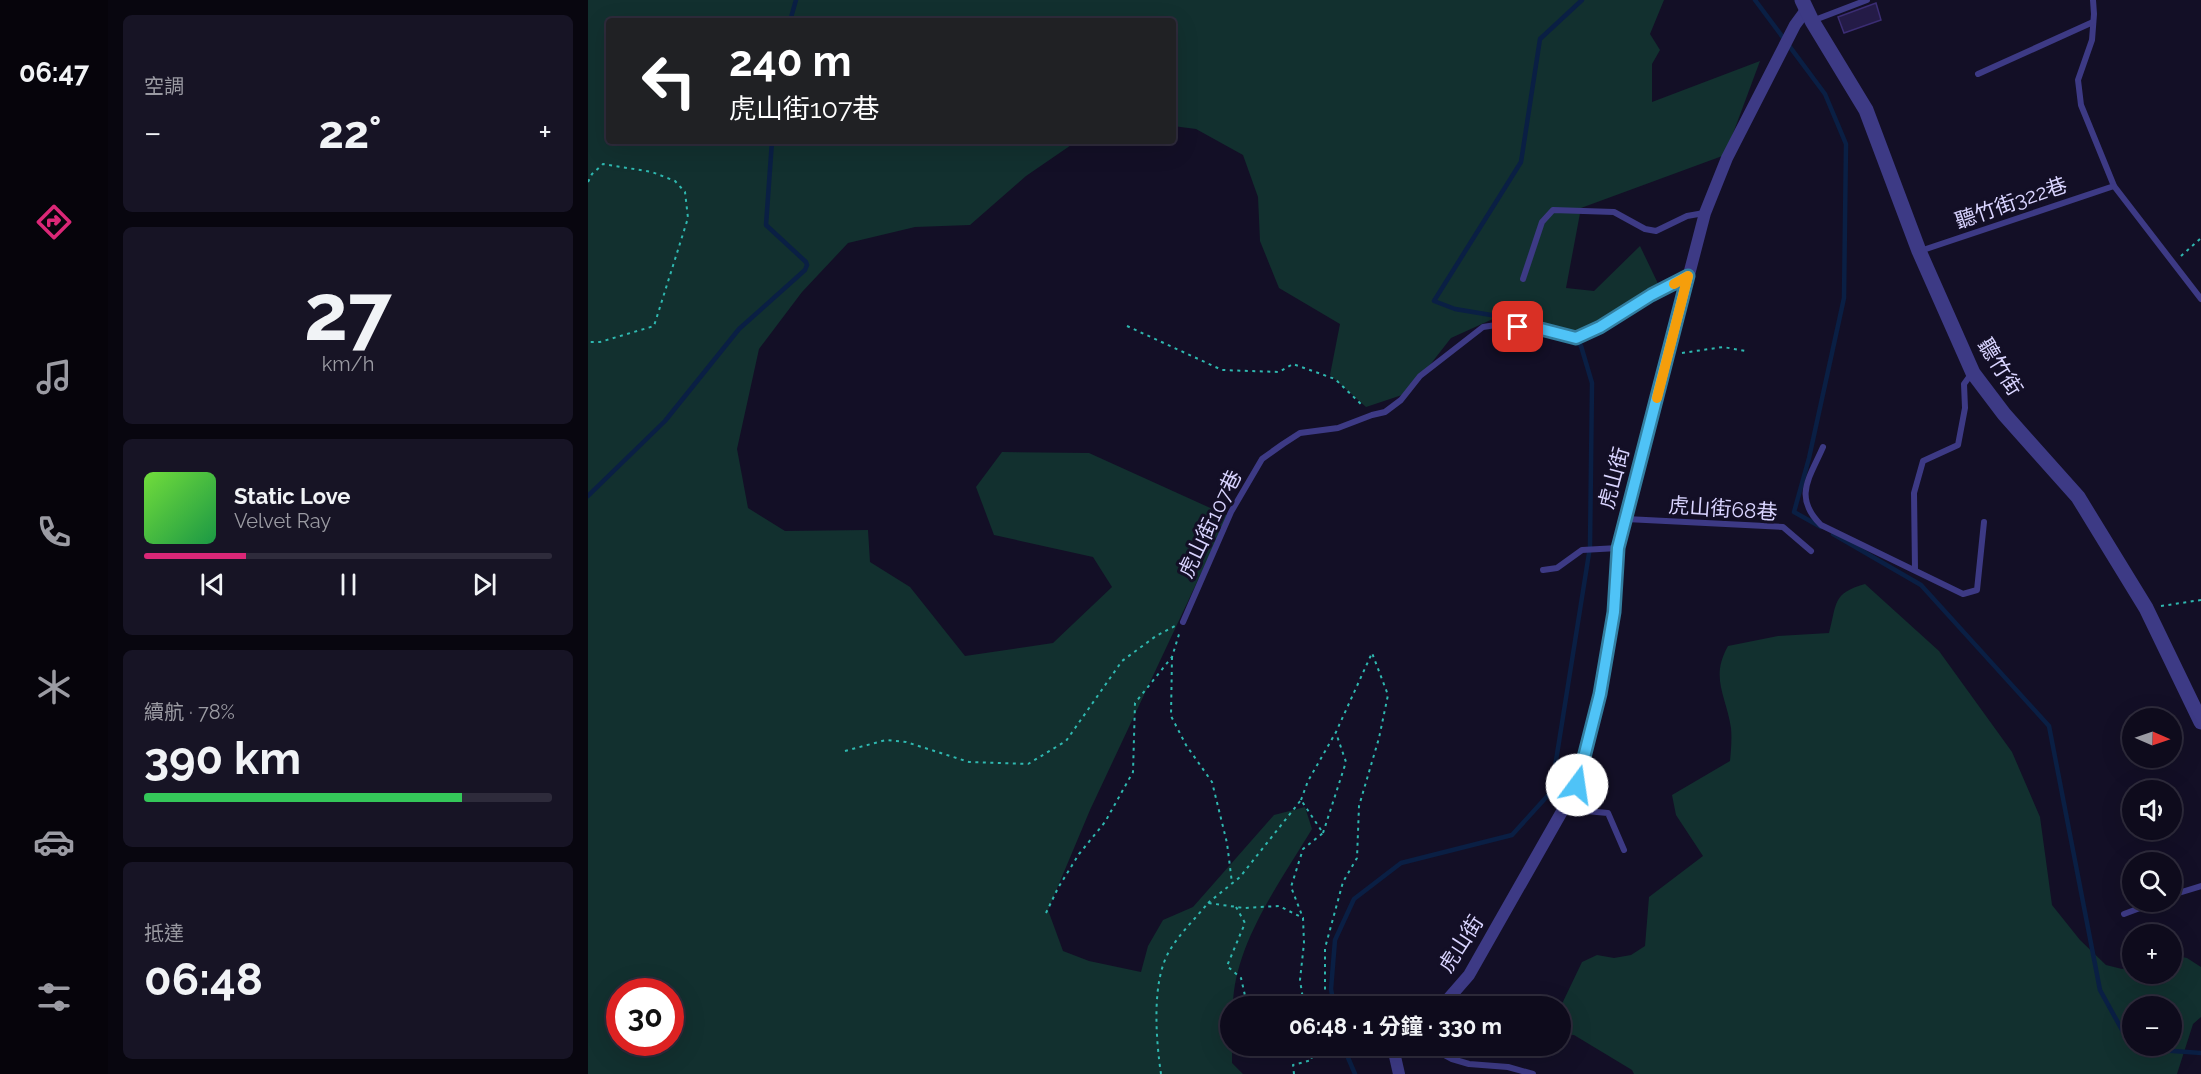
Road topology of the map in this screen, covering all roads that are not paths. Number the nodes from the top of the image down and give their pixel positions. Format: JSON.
{"nodes":[{"id":1,"x":1867,"y":0,"type":"edge"},
{"id":2,"x":2093,"y":0,"type":"edge"},
{"id":3,"x":1807,"y":10,"type":"edge"},
{"id":4,"x":2093,"y":22,"type":"junction"},
{"id":5,"x":1978,"y":74,"type":"dead end"},
{"id":6,"x":2114,"y":186,"type":"junction"},
{"id":7,"x":1705,"y":213,"type":"junction"},
{"id":8,"x":1919,"y":251,"type":"junction"},
{"id":9,"x":1688,"y":276,"type":"junction"},
{"id":10,"x":1523,"y":279,"type":"dead end"},
{"id":11,"x":2201,"y":299,"type":"edge"},
{"id":12,"x":1973,"y":372,"type":"junction"},
{"id":13,"x":1823,"y":447,"type":"dead end"},
{"id":14,"x":1625,"y":519,"type":"junction"},
{"id":15,"x":1984,"y":522,"type":"dead end"},
{"id":16,"x":1618,"y":548,"type":"junction"},
{"id":17,"x":1811,"y":551,"type":"dead end"},
{"id":18,"x":1915,"y":569,"type":"junction"},
{"id":19,"x":1542,"y":570,"type":"dead end"},
{"id":20,"x":1183,"y":622,"type":"road end"},
{"id":21,"x":2201,"y":722,"type":"edge"},
{"id":22,"x":1564,"y":809,"type":"junction"},
{"id":23,"x":1624,"y":850,"type":"dead end"},
{"id":24,"x":2201,"y":886,"type":"edge"},
{"id":25,"x":2182,"y":892,"type":"edge"},
{"id":26,"x":2129,"y":912,"type":"edge"},
{"id":27,"x":2124,"y":914,"type":"dead end"},
{"id":28,"x":1451,"y":996,"type":"edge"},
{"id":29,"x":1395,"y":1056,"type":"edge"},
{"id":30,"x":1446,"y":1056,"type":"edge"},
{"id":31,"x":1399,"y":1074,"type":"edge"},
{"id":32,"x":1533,"y":1074,"type":"edge"}],
"edges":[{"from":1,"to":3,"type":"lane"},
{"from":2,"to":4,"type":"lane"},
{"from":3,"to":7,"type":"street","name":"虎山街"},
{"from":3,"to":8,"type":"street","name":"聽竹街"},
{"from":4,"to":5,"type":"lane"},
{"from":4,"to":6,"type":"lane"},
{"from":6,"to":8,"type":"lane","name":"聽竹街322巷"},
{"from":6,"to":11,"type":"lane"},
{"from":7,"to":9,"type":"street","name":"虎山街"},
{"from":7,"to":10,"type":"lane"},
{"from":8,"to":12,"type":"street","name":"聽竹街"},
{"from":9,"to":14,"type":"street","name":"虎山街"},
{"from":9,"to":20,"type":"lane","name":"虎山街107巷"},
{"from":12,"to":18,"type":"lane"},
{"from":12,"to":21,"type":"street","name":"聽竹街"},
{"from":13,"to":18,"type":"lane"},
{"from":14,"to":16,"type":"street","name":"虎山街"},
{"from":14,"to":17,"type":"lane","name":"虎山街68巷"},
{"from":15,"to":18,"type":"lane"},
{"from":16,"to":19,"type":"lane"},
{"from":16,"to":22,"type":"street","name":"虎山街"},
{"from":22,"to":23,"type":"lane"},
{"from":22,"to":28,"type":"street","name":"虎山街"},
{"from":24,"to":25,"type":"lane"},
{"from":26,"to":27,"type":"lane"},
{"from":29,"to":31,"type":"street"},
{"from":30,"to":32,"type":"lane"}]}
